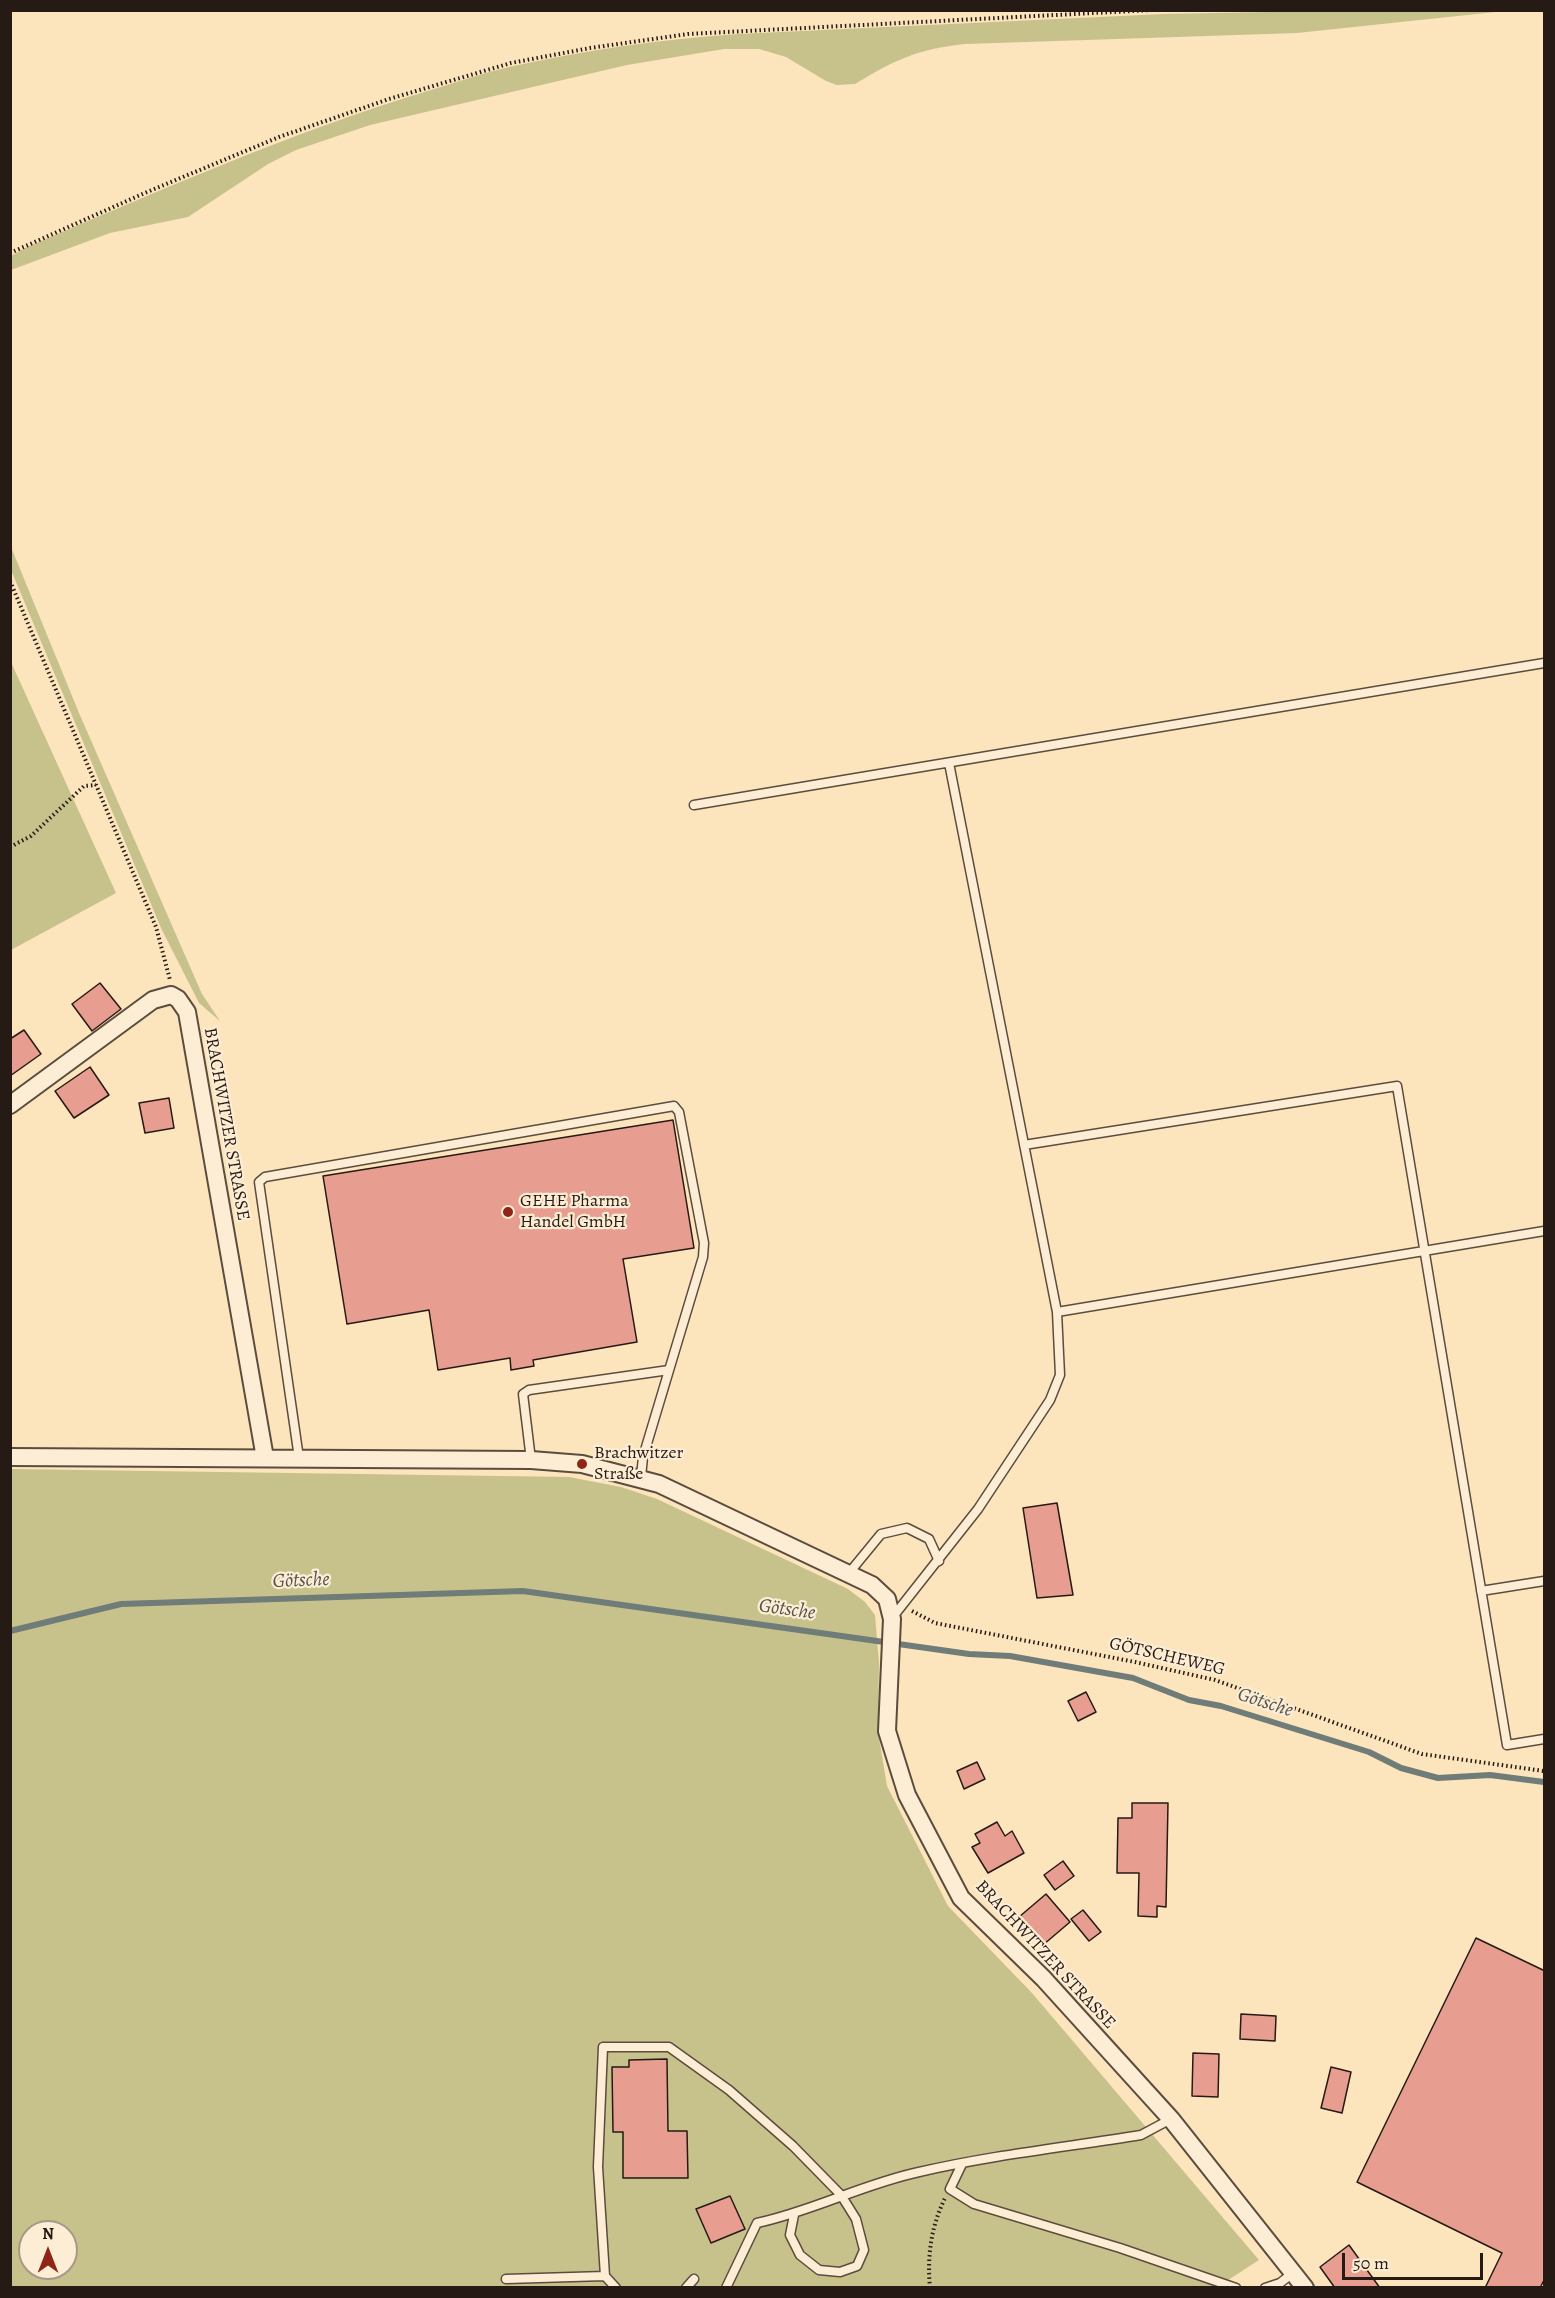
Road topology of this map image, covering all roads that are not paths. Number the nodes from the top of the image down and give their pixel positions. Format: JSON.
{"nodes":[{"id":1,"x":1545,"y":663,"type":"edge"},
{"id":2,"x":949,"y":763,"type":"junction"},
{"id":3,"x":694,"y":805,"type":"dead end"},
{"id":4,"x":10,"y":1105,"type":"edge"},
{"id":5,"x":1024,"y":1145,"type":"junction"},
{"id":6,"x":1545,"y":1231,"type":"edge"},
{"id":7,"x":1425,"y":1251,"type":"junction"},
{"id":8,"x":1057,"y":1312,"type":"junction"},
{"id":9,"x":669,"y":1370,"type":"junction"},
{"id":10,"x":10,"y":1457,"type":"edge"},
{"id":11,"x":265,"y":1458,"type":"junction"},
{"id":12,"x":299,"y":1458,"type":"junction"},
{"id":13,"x":531,"y":1460,"type":"junction"},
{"id":14,"x":641,"y":1477,"type":"junction"},
{"id":15,"x":939,"y":1561,"type":"junction"},
{"id":16,"x":849,"y":1573,"type":"junction"},
{"id":17,"x":1545,"y":1581,"type":"edge"},
{"id":18,"x":1481,"y":1591,"type":"junction"},
{"id":19,"x":897,"y":1612,"type":"junction"},
{"id":20,"x":1545,"y":1739,"type":"edge"},
{"id":21,"x":1171,"y":2119,"type":"junction"},
{"id":22,"x":962,"y":2164,"type":"junction"},
{"id":23,"x":841,"y":2195,"type":"junction"},
{"id":24,"x":794,"y":2215,"type":"junction"},
{"id":25,"x":1293,"y":2273,"type":"junction"},
{"id":26,"x":605,"y":2276,"type":"junction"},
{"id":27,"x":506,"y":2279,"type":"dead end"},
{"id":28,"x":694,"y":2279,"type":"dead end"},
{"id":29,"x":616,"y":2288,"type":"edge"},
{"id":30,"x":686,"y":2288,"type":"edge"},
{"id":31,"x":726,"y":2288,"type":"edge"},
{"id":32,"x":1236,"y":2288,"type":"edge"},
{"id":33,"x":1265,"y":2288,"type":"edge"},
{"id":34,"x":1305,"y":2288,"type":"edge"}],
"edges":[{"from":1,"to":2,"type":"lane"},
{"from":2,"to":3,"type":"lane"},
{"from":2,"to":5,"type":"lane"},
{"from":4,"to":11,"type":"street","name":"BRACHWITZER STRASSE"},
{"from":5,"to":7,"type":"lane"},
{"from":5,"to":8,"type":"lane"},
{"from":6,"to":7,"type":"lane"},
{"from":7,"to":8,"type":"lane"},
{"from":7,"to":18,"type":"lane"},
{"from":8,"to":15,"type":"lane"},
{"from":9,"to":12,"type":"lane"},
{"from":9,"to":13,"type":"lane"},
{"from":9,"to":14,"type":"lane"},
{"from":10,"to":11,"type":"street","name":"BRACHWITZER STRASSE"},
{"from":11,"to":12,"type":"street","name":"BRACHWITZER STRASSE"},
{"from":12,"to":13,"type":"street","name":"BRACHWITZER STRASSE"},
{"from":13,"to":14,"type":"street","name":"BRACHWITZER STRASSE"},
{"from":14,"to":16,"type":"street","name":"BRACHWITZER STRASSE"},
{"from":15,"to":16,"type":"lane"},
{"from":15,"to":19,"type":"lane"},
{"from":16,"to":19,"type":"street","name":"BRACHWITZER STRASSE"},
{"from":17,"to":18,"type":"lane"},
{"from":18,"to":20,"type":"lane"},
{"from":19,"to":21,"type":"street","name":"BRACHWITZER STRASSE"},
{"from":21,"to":22,"type":"lane"},
{"from":21,"to":25,"type":"street","name":"BRACHWITZER STRASSE"},
{"from":22,"to":23,"type":"lane"},
{"from":22,"to":32,"type":"lane"},
{"from":23,"to":24,"type":"lane"},
{"from":23,"to":24,"type":"lane"},
{"from":23,"to":26,"type":"lane"},
{"from":24,"to":31,"type":"lane"},
{"from":25,"to":33,"type":"lane"},
{"from":25,"to":34,"type":"street","name":"BRACHWITZER STRASSE"},
{"from":26,"to":27,"type":"lane"},
{"from":26,"to":29,"type":"lane"},
{"from":28,"to":30,"type":"lane"}]}
